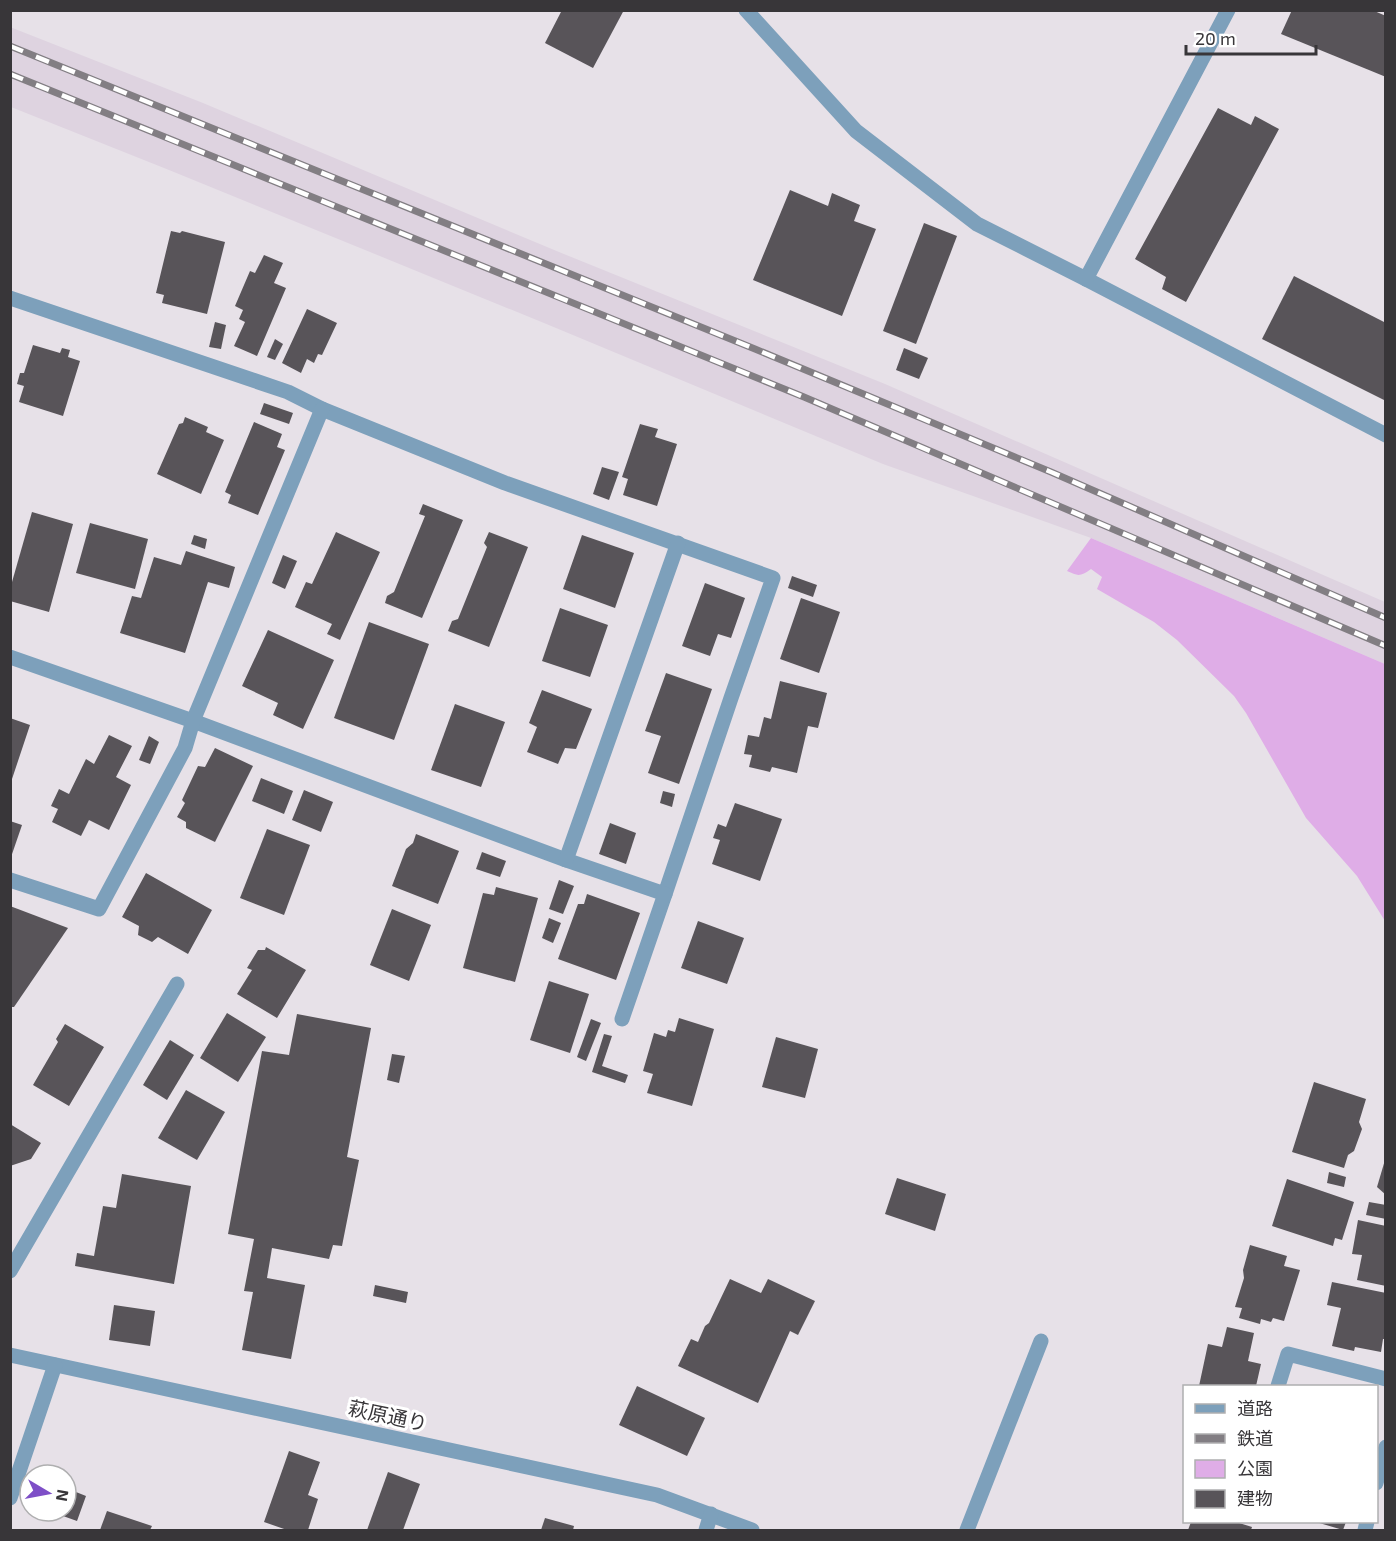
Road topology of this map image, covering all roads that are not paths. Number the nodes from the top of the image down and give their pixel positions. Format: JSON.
{"nodes":[{"id":1,"x":746,"y":10,"type":"edge"},
{"id":2,"x":1228,"y":10,"type":"edge"},
{"id":3,"x":1086,"y":279,"type":"junction"},
{"id":4,"x":10,"y":298,"type":"edge"},
{"id":5,"x":322,"y":409,"type":"junction"},
{"id":6,"x":1386,"y":435,"type":"edge"},
{"id":7,"x":678,"y":543,"type":"junction"},
{"id":8,"x":10,"y":657,"type":"edge"},
{"id":9,"x":193,"y":721,"type":"junction"},
{"id":10,"x":566,"y":860,"type":"junction"},
{"id":11,"x":10,"y":880,"type":"edge"},
{"id":12,"x":665,"y":894,"type":"junction"},
{"id":13,"x":177,"y":984,"type":"dead end"},
{"id":14,"x":622,"y":1019,"type":"dead end"},
{"id":15,"x":10,"y":1271,"type":"edge"},
{"id":16,"x":1041,"y":1341,"type":"dead end"},
{"id":17,"x":10,"y":1355,"type":"edge"},
{"id":18,"x":56,"y":1365,"type":"junction"},
{"id":19,"x":1386,"y":1379,"type":"edge"},
{"id":20,"x":1278,"y":1385,"type":"edge"},
{"id":21,"x":1386,"y":1447,"type":"edge"},
{"id":22,"x":1378,"y":1478,"type":"edge"},
{"id":23,"x":10,"y":1498,"type":"edge"},
{"id":24,"x":711,"y":1514,"type":"junction"},
{"id":25,"x":706,"y":1530,"type":"edge"},
{"id":26,"x":752,"y":1530,"type":"edge"},
{"id":27,"x":967,"y":1530,"type":"edge"}],
"edges":[{"from":1,"to":3,"type":"street"},
{"from":2,"to":3,"type":"street"},
{"from":3,"to":6,"type":"street"},
{"from":4,"to":5,"type":"street"},
{"from":5,"to":7,"type":"street"},
{"from":5,"to":9,"type":"street"},
{"from":7,"to":10,"type":"street"},
{"from":7,"to":12,"type":"street"},
{"from":8,"to":9,"type":"street"},
{"from":9,"to":10,"type":"street"},
{"from":9,"to":11,"type":"street"},
{"from":10,"to":12,"type":"street"},
{"from":12,"to":14,"type":"street"},
{"from":13,"to":15,"type":"street"},
{"from":16,"to":27,"type":"street"},
{"from":17,"to":18,"type":"street","name":"萩原通り"},
{"from":18,"to":23,"type":"street"},
{"from":18,"to":24,"type":"street","name":"萩原通り"},
{"from":19,"to":20,"type":"street"},
{"from":21,"to":22,"type":"street"},
{"from":24,"to":25,"type":"street"},
{"from":24,"to":26,"type":"street","name":"萩原通り"}]}
